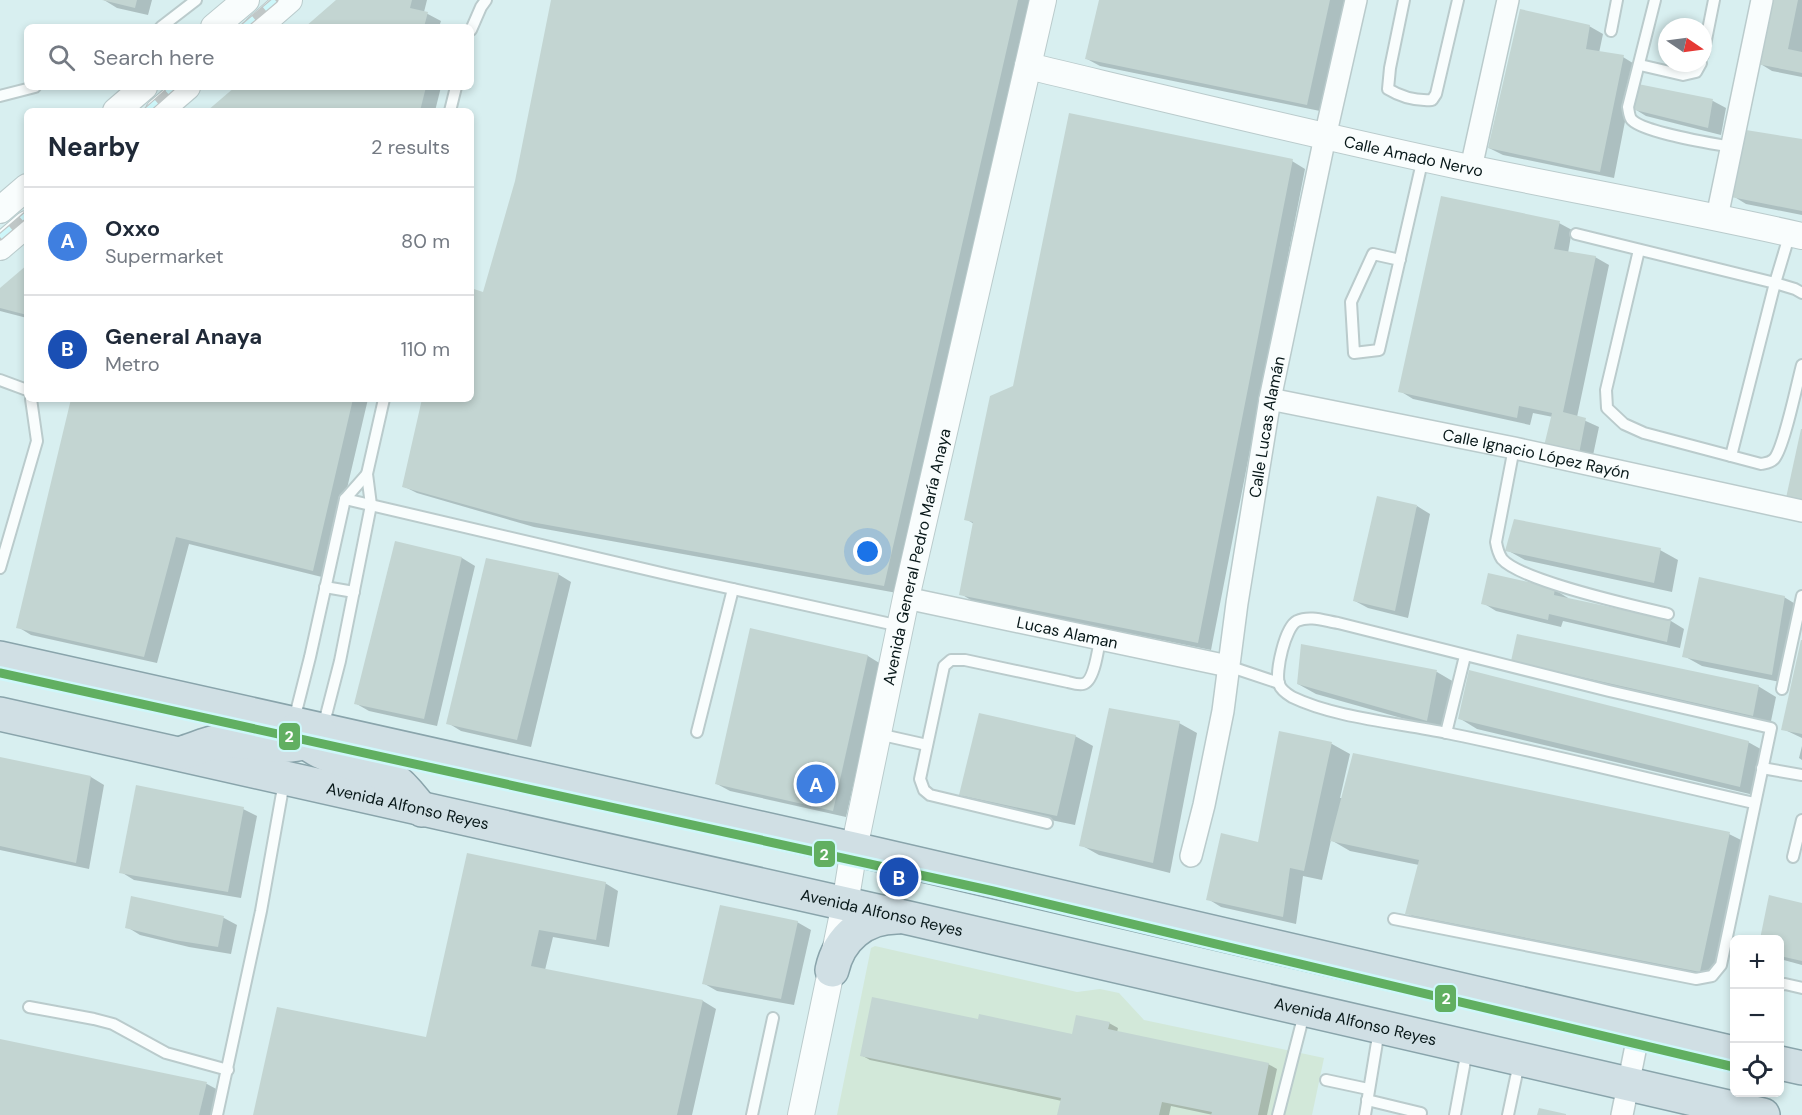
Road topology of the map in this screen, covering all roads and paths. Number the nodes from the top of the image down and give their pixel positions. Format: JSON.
{"nodes":[{"id":1,"x":196,"y":0,"type":"edge"},
{"id":2,"x":246,"y":0,"type":"edge"},
{"id":3,"x":289,"y":0,"type":"edge"},
{"id":4,"x":486,"y":0,"type":"edge"},
{"id":5,"x":1043,"y":0,"type":"edge"},
{"id":6,"x":1356,"y":0,"type":"edge"},
{"id":7,"x":1404,"y":0,"type":"edge"},
{"id":8,"x":1458,"y":0,"type":"edge"},
{"id":9,"x":1508,"y":0,"type":"edge"},
{"id":10,"x":1617,"y":0,"type":"edge"},
{"id":11,"x":1655,"y":0,"type":"edge"},
{"id":12,"x":1714,"y":0,"type":"edge"},
{"id":13,"x":1762,"y":0,"type":"edge"},
{"id":14,"x":1710,"y":18,"type":"edge"},
{"id":15,"x":165,"y":24,"type":"edge"},
{"id":16,"x":218,"y":24,"type":"edge"},
{"id":17,"x":261,"y":24,"type":"edge"},
{"id":18,"x":474,"y":24,"type":"edge"},
{"id":19,"x":1611,"y":31,"type":"dead end"},
{"id":20,"x":1640,"y":65,"type":"junction"},
{"id":21,"x":1028,"y":66,"type":"junction"},
{"id":22,"x":1658,"y":69,"type":"edge"},
{"id":23,"x":1670,"y":72,"type":"edge"},
{"id":24,"x":1696,"y":72,"type":"edge"},
{"id":25,"x":24,"y":90,"type":"edge"},
{"id":26,"x":140,"y":90,"type":"edge"},
{"id":27,"x":184,"y":90,"type":"edge"},
{"id":28,"x":455,"y":90,"type":"edge"},
{"id":29,"x":0,"y":96,"type":"edge"},
{"id":30,"x":120,"y":108,"type":"edge"},
{"id":31,"x":162,"y":108,"type":"edge"},
{"id":32,"x":451,"y":108,"type":"edge"},
{"id":33,"x":1325,"y":136,"type":"junction"},
{"id":34,"x":1731,"y":147,"type":"junction"},
{"id":35,"x":1423,"y":158,"type":"junction"},
{"id":36,"x":1471,"y":168,"type":"junction"},
{"id":37,"x":24,"y":190,"type":"edge"},
{"id":38,"x":0,"y":210,"type":"edge"},
{"id":39,"x":1717,"y":216,"type":"junction"},
{"id":40,"x":24,"y":227,"type":"edge"},
{"id":41,"x":1576,"y":234,"type":"dead end"},
{"id":42,"x":1796,"y":234,"type":"edge"},
{"id":43,"x":0,"y":247,"type":"edge"},
{"id":44,"x":1639,"y":250,"type":"junction"},
{"id":45,"x":1400,"y":260,"type":"junction"},
{"id":46,"x":1775,"y":283,"type":"junction"},
{"id":47,"x":1802,"y":293,"type":"edge"},
{"id":48,"x":1802,"y":365,"type":"edge"},
{"id":49,"x":0,"y":380,"type":"edge"},
{"id":50,"x":24,"y":389,"type":"edge"},
{"id":51,"x":1270,"y":399,"type":"junction"},
{"id":52,"x":32,"y":402,"type":"edge"},
{"id":53,"x":383,"y":402,"type":"edge"},
{"id":54,"x":1514,"y":448,"type":"junction"},
{"id":55,"x":1731,"y":456,"type":"junction"},
{"id":56,"x":367,"y":474,"type":"junction"},
{"id":57,"x":345,"y":499,"type":"junction"},
{"id":58,"x":371,"y":505,"type":"junction"},
{"id":59,"x":1802,"y":511,"type":"edge"},
{"id":60,"x":0,"y":568,"type":"edge"},
{"id":61,"x":325,"y":586,"type":"junction"},
{"id":62,"x":733,"y":589,"type":"junction"},
{"id":63,"x":354,"y":592,"type":"junction"},
{"id":64,"x":1802,"y":596,"type":"edge"},
{"id":65,"x":906,"y":598,"type":"junction"},
{"id":66,"x":1668,"y":614,"type":"dead end"},
{"id":67,"x":900,"y":626,"type":"junction"},
{"id":68,"x":1100,"y":639,"type":"junction"},
{"id":69,"x":1465,"y":656,"type":"junction"},
{"id":70,"x":0,"y":658,"type":"edge"},
{"id":71,"x":1228,"y":666,"type":"junction"},
{"id":72,"x":1279,"y":683,"type":"junction"},
{"id":73,"x":1782,"y":689,"type":"dead end"},
{"id":74,"x":0,"y":714,"type":"edge"},
{"id":75,"x":307,"y":731,"type":"junction"},
{"id":76,"x":697,"y":732,"type":"dead end"},
{"id":77,"x":1446,"y":733,"type":"junction"},
{"id":78,"x":877,"y":734,"type":"junction"},
{"id":79,"x":927,"y":745,"type":"junction"},
{"id":80,"x":177,"y":754,"type":"junction"},
{"id":81,"x":1762,"y":768,"type":"junction"},
{"id":82,"x":1802,"y":775,"type":"edge"},
{"id":83,"x":285,"y":779,"type":"junction"},
{"id":84,"x":1754,"y":802,"type":"junction"},
{"id":85,"x":422,"y":810,"type":"junction"},
{"id":86,"x":1802,"y":820,"type":"edge"},
{"id":87,"x":1047,"y":823,"type":"dead end"},
{"id":88,"x":854,"y":849,"type":"junction"},
{"id":89,"x":1191,"y":856,"type":"dead end"},
{"id":90,"x":1793,"y":856,"type":"dead end"},
{"id":91,"x":845,"y":904,"type":"junction"},
{"id":92,"x":913,"y":919,"type":"junction"},
{"id":93,"x":1394,"y":920,"type":"dead end"},
{"id":94,"x":832,"y":970,"type":"junction"},
{"id":95,"x":1784,"y":984,"type":"edge"},
{"id":96,"x":1802,"y":988,"type":"edge"},
{"id":97,"x":28,"y":1007,"type":"dead end"},
{"id":98,"x":1305,"y":1009,"type":"junction"},
{"id":99,"x":773,"y":1018,"type":"dead end"},
{"id":100,"x":1380,"y":1026,"type":"junction"},
{"id":101,"x":1640,"y":1031,"type":"junction"},
{"id":102,"x":1468,"y":1047,"type":"junction"},
{"id":103,"x":1730,"y":1052,"type":"edge"},
{"id":104,"x":1520,"y":1059,"type":"junction"},
{"id":105,"x":1784,"y":1064,"type":"edge"},
{"id":106,"x":1802,"y":1068,"type":"edge"},
{"id":107,"x":228,"y":1070,"type":"junction"},
{"id":108,"x":1326,"y":1080,"type":"dead end"},
{"id":109,"x":1367,"y":1094,"type":"junction"},
{"id":110,"x":1625,"y":1099,"type":"edge"},
{"id":111,"x":1421,"y":1113,"type":"dead end"},
{"id":112,"x":217,"y":1115,"type":"edge"},
{"id":113,"x":752,"y":1115,"type":"edge"},
{"id":114,"x":801,"y":1115,"type":"edge"},
{"id":115,"x":1278,"y":1115,"type":"edge"},
{"id":116,"x":1365,"y":1115,"type":"edge"},
{"id":117,"x":1455,"y":1115,"type":"edge"},
{"id":118,"x":1508,"y":1115,"type":"edge"},
{"id":119,"x":1763,"y":1115,"type":"edge"}],
"edges":[{"from":1,"to":15,"type":"lane"},
{"from":2,"to":16,"type":"street"},
{"from":3,"to":17,"type":"street"},
{"from":4,"to":18,"type":"lane"},
{"from":5,"to":21,"type":"street","name":"Avenida General Pedro María Anaya"},
{"from":6,"to":33,"type":"street","name":"Calle Lucas Alamán"},
{"from":7,"to":8,"type":"lane"},
{"from":9,"to":36,"type":"street"},
{"from":10,"to":19,"type":"lane"},
{"from":11,"to":20,"type":"lane"},
{"from":12,"to":14,"type":"lane"},
{"from":13,"to":34,"type":"street"},
{"from":20,"to":22,"type":"lane"},
{"from":20,"to":34,"type":"lane"},
{"from":21,"to":33,"type":"street","name":"Calle Amado Nervo"},
{"from":21,"to":65,"type":"street","name":"Avenida General Pedro María Anaya"},
{"from":23,"to":24,"type":"lane"},
{"from":25,"to":29,"type":"lane"},
{"from":26,"to":30,"type":"street"},
{"from":27,"to":31,"type":"street"},
{"from":28,"to":32,"type":"lane"},
{"from":33,"to":35,"type":"street","name":"Calle Amado Nervo"},
{"from":33,"to":51,"type":"street","name":"Calle Lucas Alamán"},
{"from":34,"to":39,"type":"street"},
{"from":35,"to":36,"type":"street","name":"Calle Amado Nervo"},
{"from":35,"to":45,"type":"lane"},
{"from":36,"to":39,"type":"street","name":"Calle Amado Nervo"},
{"from":37,"to":38,"type":"street"},
{"from":39,"to":42,"type":"street","name":"Calle Amado Nervo"},
{"from":40,"to":43,"type":"street"},
{"from":41,"to":44,"type":"lane"},
{"from":42,"to":46,"type":"lane"},
{"from":44,"to":46,"type":"lane"},
{"from":44,"to":55,"type":"lane"},
{"from":45,"to":45,"type":"lane"},
{"from":46,"to":47,"type":"lane"},
{"from":46,"to":55,"type":"lane"},
{"from":48,"to":55,"type":"lane"},
{"from":49,"to":50,"type":"lane"},
{"from":51,"to":54,"type":"street","name":"Calle Ignacio López Rayón"},
{"from":51,"to":71,"type":"street","name":"Calle Lucas Alamán"},
{"from":52,"to":60,"type":"lane"},
{"from":53,"to":56,"type":"lane"},
{"from":54,"to":59,"type":"street","name":"Calle Ignacio López Rayón"},
{"from":54,"to":66,"type":"lane"},
{"from":56,"to":57,"type":"lane"},
{"from":56,"to":58,"type":"lane"},
{"from":57,"to":58,"type":"lane"},
{"from":57,"to":61,"type":"lane"},
{"from":58,"to":62,"type":"lane"},
{"from":58,"to":63,"type":"lane"},
{"from":61,"to":63,"type":"lane"},
{"from":61,"to":75,"type":"lane"},
{"from":62,"to":67,"type":"lane"},
{"from":62,"to":76,"type":"lane"},
{"from":63,"to":75,"type":"lane"},
{"from":64,"to":73,"type":"lane"},
{"from":65,"to":67,"type":"street","name":"Avenida General Pedro María Anaya"},
{"from":65,"to":68,"type":"street","name":"Lucas Alaman"},
{"from":67,"to":78,"type":"street","name":"Avenida General Pedro María Anaya"},
{"from":68,"to":71,"type":"street","name":"Lucas Alaman"},
{"from":68,"to":79,"type":"lane"},
{"from":69,"to":72,"type":"lane"},
{"from":69,"to":77,"type":"lane"},
{"from":69,"to":81,"type":"lane"},
{"from":70,"to":75,"type":"highway"},
{"from":71,"to":72,"type":"lane"},
{"from":71,"to":89,"type":"street","name":"Calle Lucas Alamán"},
{"from":72,"to":77,"type":"lane"},
{"from":74,"to":80,"type":"highway","name":"Avenida Alfonso Reyes"},
{"from":75,"to":80,"type":"highway"},
{"from":75,"to":85,"type":"highway"},
{"from":75,"to":88,"type":"highway"},
{"from":77,"to":84,"type":"lane"},
{"from":78,"to":79,"type":"lane"},
{"from":78,"to":88,"type":"street","name":"Avenida General Pedro María Anaya"},
{"from":79,"to":87,"type":"lane"},
{"from":80,"to":83,"type":"highway","name":"Avenida Alfonso Reyes"},
{"from":81,"to":82,"type":"lane"},
{"from":81,"to":84,"type":"lane"},
{"from":83,"to":85,"type":"highway","name":"Avenida Alfonso Reyes"},
{"from":83,"to":107,"type":"lane"},
{"from":84,"to":93,"type":"lane"},
{"from":85,"to":91,"type":"highway","name":"Avenida Alfonso Reyes"},
{"from":86,"to":90,"type":"lane"},
{"from":88,"to":91,"type":"street","name":"Avenida General Pedro María Anaya"},
{"from":88,"to":101,"type":"highway"},
{"from":91,"to":92,"type":"highway","name":"Avenida Alfonso Reyes"},
{"from":91,"to":94,"type":"street","name":"Avenida General Pedro María Anaya"},
{"from":92,"to":94,"type":"highway"},
{"from":92,"to":98,"type":"highway","name":"Avenida Alfonso Reyes"},
{"from":94,"to":114,"type":"street","name":"Avenida General Pedro María Anaya"},
{"from":95,"to":96,"type":"lane"},
{"from":97,"to":107,"type":"lane"},
{"from":98,"to":100,"type":"highway","name":"Avenida Alfonso Reyes"},
{"from":98,"to":115,"type":"lane"},
{"from":99,"to":113,"type":"lane"},
{"from":100,"to":102,"type":"highway","name":"Avenida Alfonso Reyes"},
{"from":100,"to":109,"type":"lane"},
{"from":101,"to":103,"type":"highway"},
{"from":101,"to":110,"type":"street"},
{"from":102,"to":104,"type":"highway","name":"Avenida Alfonso Reyes"},
{"from":102,"to":117,"type":"lane"},
{"from":104,"to":110,"type":"highway","name":"Avenida Alfonso Reyes"},
{"from":104,"to":118,"type":"lane"},
{"from":105,"to":106,"type":"highway"},
{"from":107,"to":112,"type":"lane"},
{"from":108,"to":109,"type":"lane"},
{"from":109,"to":111,"type":"lane"},
{"from":109,"to":116,"type":"lane"},
{"from":110,"to":119,"type":"highway","name":"Avenida Alfonso Reyes"}]}
